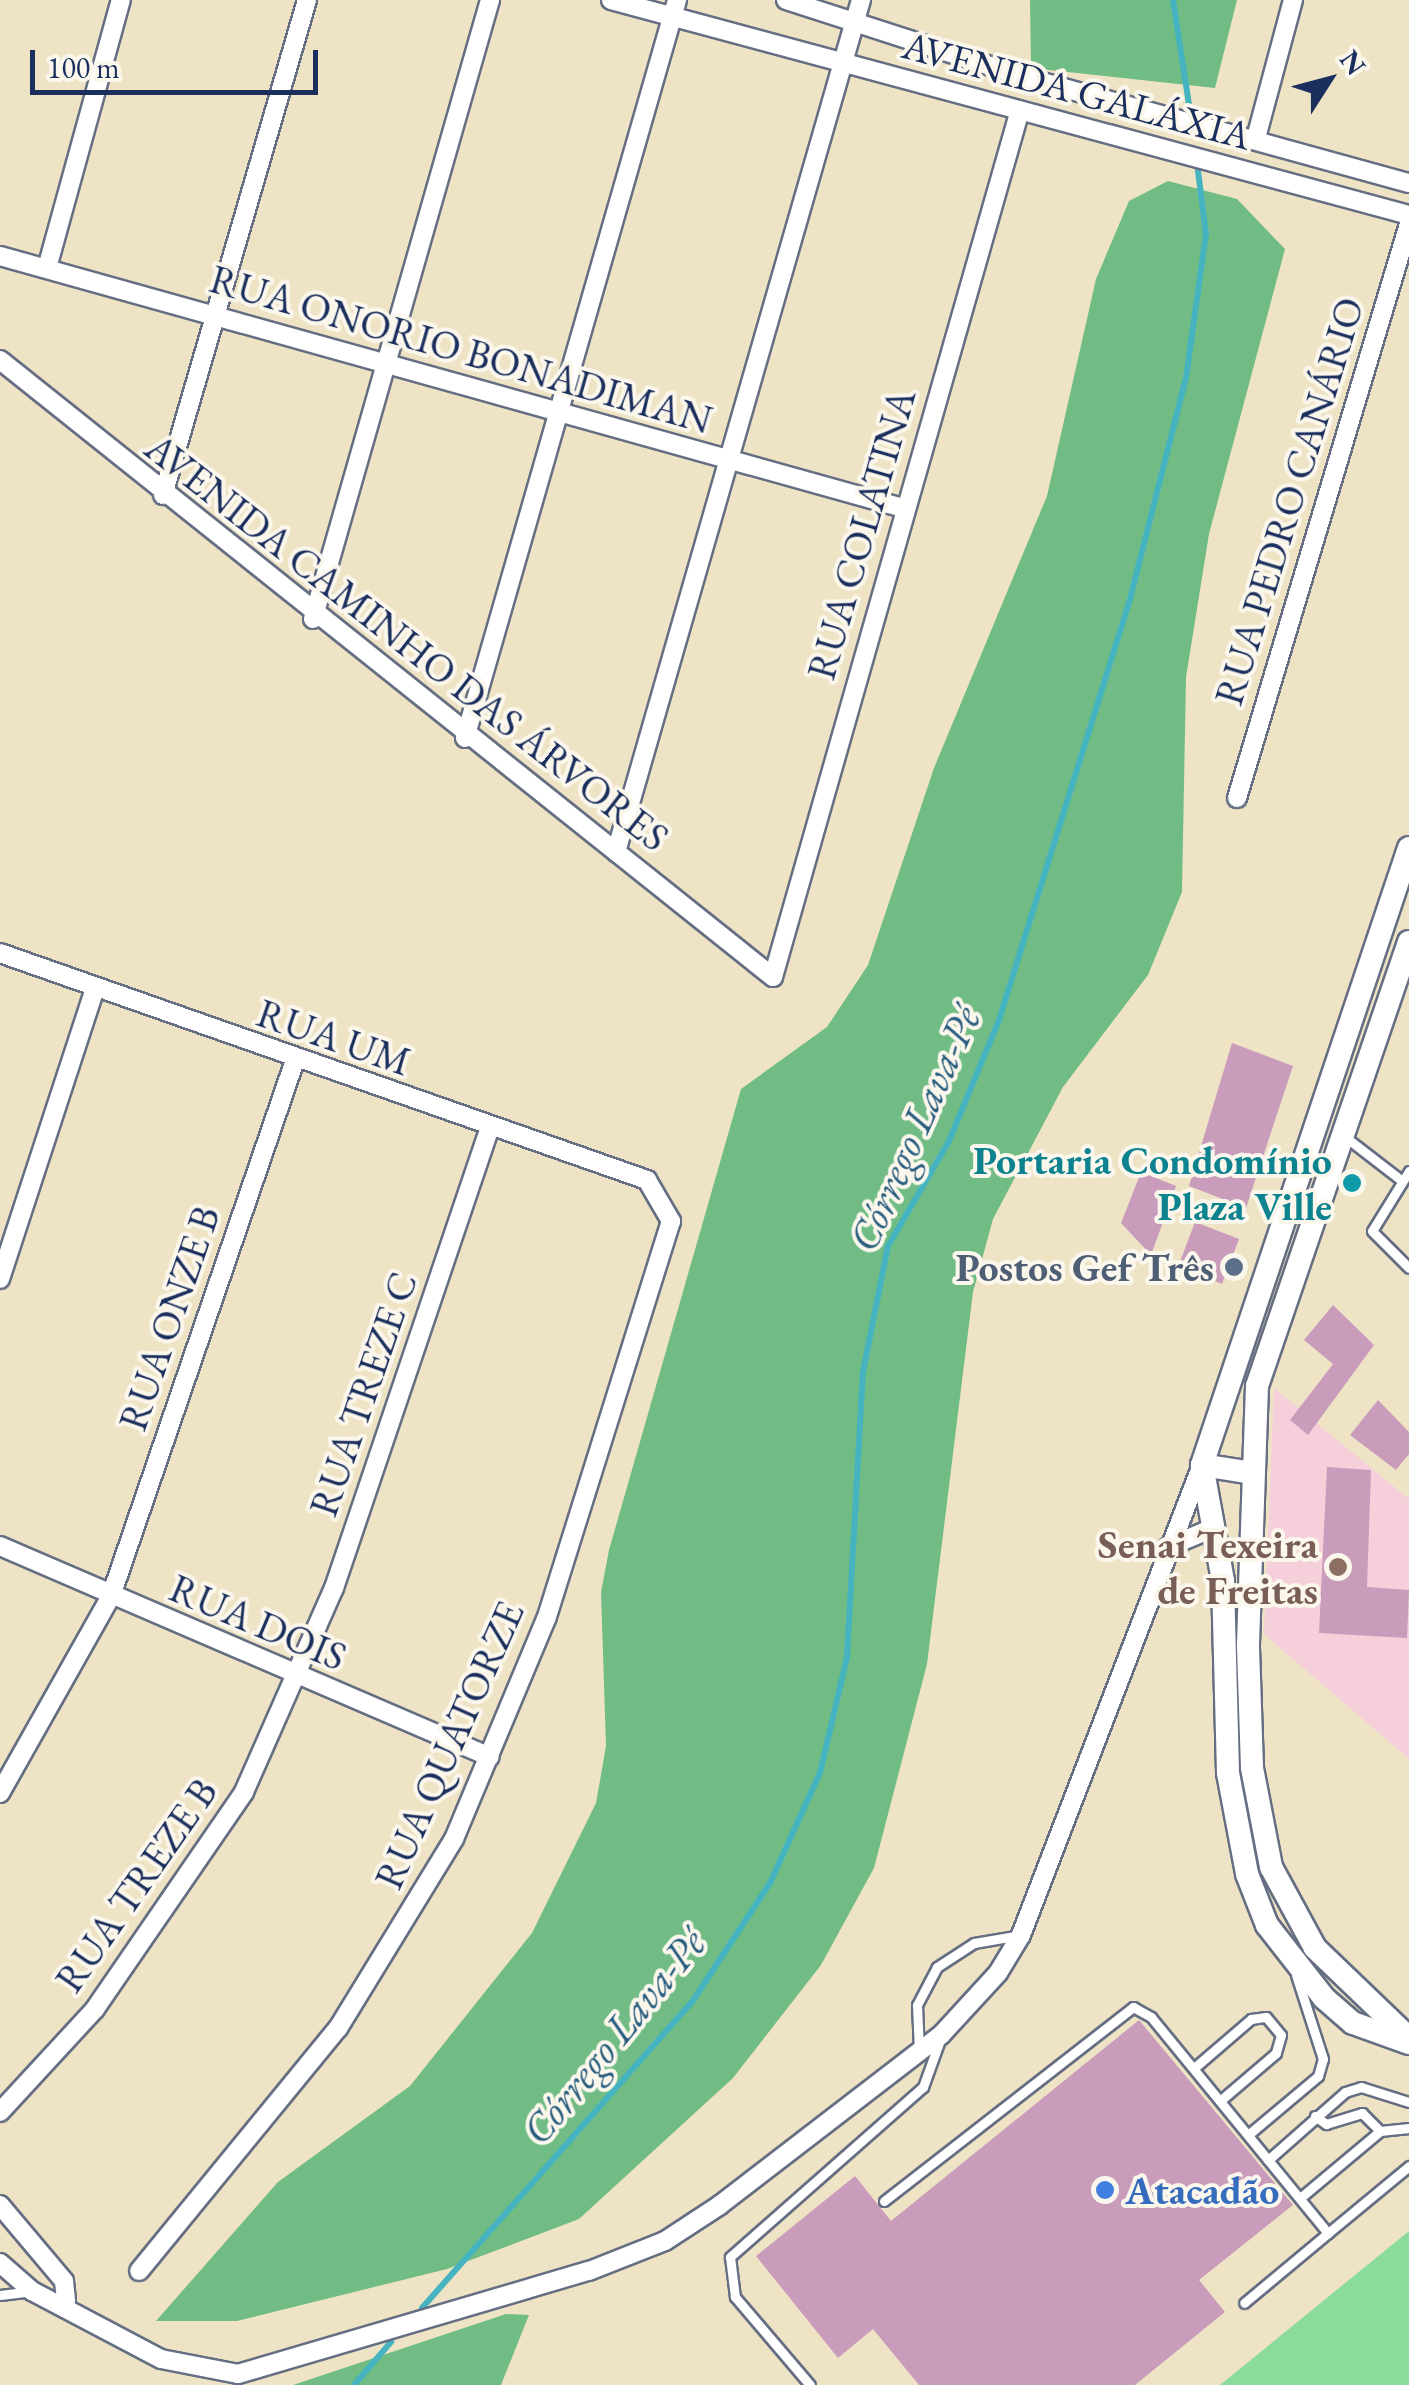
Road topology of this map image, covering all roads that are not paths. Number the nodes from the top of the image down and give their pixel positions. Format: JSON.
{"nodes":[{"id":1,"x":121,"y":0,"type":"edge"},
{"id":2,"x":308,"y":0,"type":"edge"},
{"id":3,"x":490,"y":0,"type":"edge"},
{"id":4,"x":611,"y":0,"type":"edge"},
{"id":5,"x":786,"y":0,"type":"edge"},
{"id":6,"x":861,"y":0,"type":"edge"},
{"id":7,"x":1293,"y":0,"type":"edge"},
{"id":8,"x":675,"y":8,"type":"edge"},
{"id":9,"x":856,"y":20,"type":"junction"},
{"id":10,"x":842,"y":63,"type":"junction"},
{"id":11,"x":1020,"y":110,"type":"junction"},
{"id":12,"x":1256,"y":138,"type":"junction"},
{"id":13,"x":1409,"y":183,"type":"edge"},
{"id":14,"x":1409,"y":215,"type":"edge"},
{"id":15,"x":1409,"y":224,"type":"edge"},
{"id":16,"x":0,"y":256,"type":"edge"},
{"id":17,"x":47,"y":268,"type":"junction"},
{"id":18,"x":218,"y":316,"type":"junction"},
{"id":19,"x":0,"y":360,"type":"edge"},
{"id":20,"x":386,"y":366,"type":"junction"},
{"id":21,"x":557,"y":415,"type":"junction"},
{"id":22,"x":730,"y":462,"type":"junction"},
{"id":23,"x":163,"y":495,"type":"junction"},
{"id":24,"x":903,"y":508,"type":"junction"},
{"id":25,"x":314,"y":618,"type":"junction"},
{"id":26,"x":465,"y":738,"type":"junction"},
{"id":27,"x":1237,"y":798,"type":"dead end"},
{"id":28,"x":1409,"y":848,"type":"edge"},
{"id":29,"x":616,"y":852,"type":"junction"},
{"id":30,"x":1409,"y":942,"type":"edge"},
{"id":31,"x":0,"y":953,"type":"edge"},
{"id":32,"x":773,"y":977,"type":"joint"},
{"id":33,"x":95,"y":989,"type":"junction"},
{"id":34,"x":294,"y":1062,"type":"junction"},
{"id":35,"x":489,"y":1130,"type":"junction"},
{"id":36,"x":1342,"y":1134,"type":"junction"},
{"id":37,"x":1409,"y":1171,"type":"edge"},
{"id":38,"x":648,"y":1180,"type":"joint"},
{"id":39,"x":1402,"y":1180,"type":"junction"},
{"id":40,"x":1409,"y":1268,"type":"edge"},
{"id":41,"x":0,"y":1279,"type":"edge"},
{"id":42,"x":1202,"y":1465,"type":"junction"},
{"id":43,"x":1253,"y":1473,"type":"junction"},
{"id":44,"x":1255,"y":1516,"type":"junction"},
{"id":45,"x":1212,"y":1528,"type":"junction"},
{"id":46,"x":0,"y":1546,"type":"edge"},
{"id":47,"x":1168,"y":1547,"type":"junction"},
{"id":48,"x":111,"y":1596,"type":"junction"},
{"id":49,"x":300,"y":1678,"type":"junction"},
{"id":50,"x":490,"y":1757,"type":"junction"},
{"id":51,"x":0,"y":1793,"type":"edge"},
{"id":52,"x":1021,"y":1935,"type":"junction"},
{"id":53,"x":1293,"y":1963,"type":"junction"},
{"id":54,"x":941,"y":2034,"type":"junction"},
{"id":55,"x":1409,"y":2040,"type":"edge"},
{"id":56,"x":919,"y":2051,"type":"junction"},
{"id":57,"x":1194,"y":2068,"type":"junction"},
{"id":58,"x":1221,"y":2100,"type":"junction"},
{"id":59,"x":1409,"y":2102,"type":"edge"},
{"id":60,"x":0,"y":2112,"type":"edge"},
{"id":61,"x":1316,"y":2116,"type":"junction"},
{"id":62,"x":1409,"y":2128,"type":"edge"},
{"id":63,"x":1380,"y":2132,"type":"junction"},
{"id":64,"x":1248,"y":2134,"type":"junction"},
{"id":65,"x":1268,"y":2160,"type":"junction"},
{"id":66,"x":1409,"y":2166,"type":"edge"},
{"id":67,"x":1300,"y":2198,"type":"junction"},
{"id":68,"x":884,"y":2201,"type":"dead end"},
{"id":69,"x":0,"y":2204,"type":"edge"},
{"id":70,"x":9,"y":2226,"type":"edge"},
{"id":71,"x":1328,"y":2234,"type":"junction"},
{"id":72,"x":0,"y":2263,"type":"edge"},
{"id":73,"x":139,"y":2271,"type":"dead end"},
{"id":74,"x":32,"y":2291,"type":"junction"},
{"id":75,"x":0,"y":2295,"type":"edge"},
{"id":76,"x":66,"y":2301,"type":"junction"},
{"id":77,"x":1244,"y":2303,"type":"dead end"},
{"id":78,"x":810,"y":2385,"type":"edge"}],
"edges":[{"from":1,"to":17,"type":"street"},
{"from":2,"to":18,"type":"street"},
{"from":3,"to":20,"type":"street"},
{"from":4,"to":8,"type":"street","name":"AVENIDA GALÁXIA"},
{"from":5,"to":9,"type":"street","name":"AVENIDA GALÁXIA"},
{"from":6,"to":9,"type":"street"},
{"from":7,"to":12,"type":"street"},
{"from":8,"to":10,"type":"street","name":"AVENIDA GALÁXIA"},
{"from":8,"to":21,"type":"street"},
{"from":9,"to":10,"type":"street"},
{"from":9,"to":12,"type":"street","name":"AVENIDA GALÁXIA"},
{"from":10,"to":11,"type":"street","name":"AVENIDA GALÁXIA"},
{"from":10,"to":22,"type":"street"},
{"from":11,"to":14,"type":"street","name":"AVENIDA GALÁXIA"},
{"from":11,"to":24,"type":"street","name":"RUA COLATINA"},
{"from":12,"to":13,"type":"street","name":"AVENIDA GALÁXIA"},
{"from":15,"to":27,"type":"street","name":"RUA PEDRO CANÁRIO"},
{"from":16,"to":17,"type":"street","name":"RUA ONORIO BONADIMAN"},
{"from":17,"to":18,"type":"street","name":"RUA ONORIO BONADIMAN"},
{"from":18,"to":20,"type":"street","name":"RUA ONORIO BONADIMAN"},
{"from":18,"to":23,"type":"street"},
{"from":19,"to":23,"type":"street","name":"AVENIDA CAMINHO DAS ÁRVORES"},
{"from":20,"to":21,"type":"street","name":"RUA ONORIO BONADIMAN"},
{"from":20,"to":25,"type":"street"},
{"from":21,"to":22,"type":"street","name":"RUA ONORIO BONADIMAN"},
{"from":21,"to":26,"type":"street"},
{"from":22,"to":24,"type":"street","name":"RUA ONORIO BONADIMAN"},
{"from":22,"to":29,"type":"street"},
{"from":23,"to":25,"type":"street","name":"AVENIDA CAMINHO DAS ÁRVORES"},
{"from":24,"to":32,"type":"street","name":"RUA COLATINA"},
{"from":25,"to":26,"type":"street","name":"AVENIDA CAMINHO DAS ÁRVORES"},
{"from":26,"to":29,"type":"street","name":"AVENIDA CAMINHO DAS ÁRVORES"},
{"from":28,"to":42,"type":"street"},
{"from":29,"to":32,"type":"street","name":"AVENIDA CAMINHO DAS ÁRVORES"},
{"from":30,"to":36,"type":"street"},
{"from":31,"to":33,"type":"street","name":"RUA UM"},
{"from":33,"to":34,"type":"street","name":"RUA UM"},
{"from":33,"to":41,"type":"street"},
{"from":34,"to":35,"type":"street","name":"RUA UM"},
{"from":34,"to":48,"type":"street","name":"RUA ONZE B"},
{"from":35,"to":38,"type":"street","name":"RUA UM"},
{"from":35,"to":49,"type":"street","name":"RUA TREZE C"},
{"from":36,"to":39,"type":"lane"},
{"from":36,"to":43,"type":"street"},
{"from":37,"to":39,"type":"lane"},
{"from":38,"to":50,"type":"street","name":"RUA QUATORZE"},
{"from":39,"to":40,"type":"lane"},
{"from":42,"to":43,"type":"street"},
{"from":42,"to":45,"type":"street"},
{"from":42,"to":47,"type":"street"},
{"from":43,"to":44,"type":"street"},
{"from":44,"to":45,"type":"street"},
{"from":44,"to":55,"type":"street"},
{"from":45,"to":47,"type":"street"},
{"from":45,"to":53,"type":"street"},
{"from":46,"to":48,"type":"street","name":"RUA DOIS"},
{"from":47,"to":52,"type":"street"},
{"from":48,"to":49,"type":"street","name":"RUA DOIS"},
{"from":48,"to":51,"type":"street","name":"RUA ONZE B"},
{"from":49,"to":50,"type":"street","name":"RUA DOIS"},
{"from":49,"to":60,"type":"street","name":"RUA TREZE B"},
{"from":50,"to":73,"type":"street","name":"RUA QUATORZE"},
{"from":52,"to":54,"type":"street"},
{"from":52,"to":56,"type":"lane"},
{"from":53,"to":55,"type":"street"},
{"from":53,"to":64,"type":"lane"},
{"from":54,"to":56,"type":"street"},
{"from":54,"to":78,"type":"lane"},
{"from":56,"to":76,"type":"street"},
{"from":57,"to":58,"type":"lane"},
{"from":57,"to":58,"type":"lane"},
{"from":57,"to":68,"type":"lane"},
{"from":58,"to":64,"type":"lane"},
{"from":59,"to":61,"type":"lane"},
{"from":61,"to":63,"type":"lane"},
{"from":61,"to":65,"type":"lane"},
{"from":62,"to":63,"type":"lane"},
{"from":63,"to":67,"type":"lane"},
{"from":64,"to":65,"type":"lane"},
{"from":65,"to":67,"type":"lane"},
{"from":66,"to":71,"type":"lane"},
{"from":67,"to":71,"type":"lane"},
{"from":69,"to":70,"type":"street"},
{"from":70,"to":76,"type":"street"},
{"from":71,"to":77,"type":"lane"},
{"from":72,"to":74,"type":"street"},
{"from":74,"to":75,"type":"lane"},
{"from":74,"to":76,"type":"street"}]}
